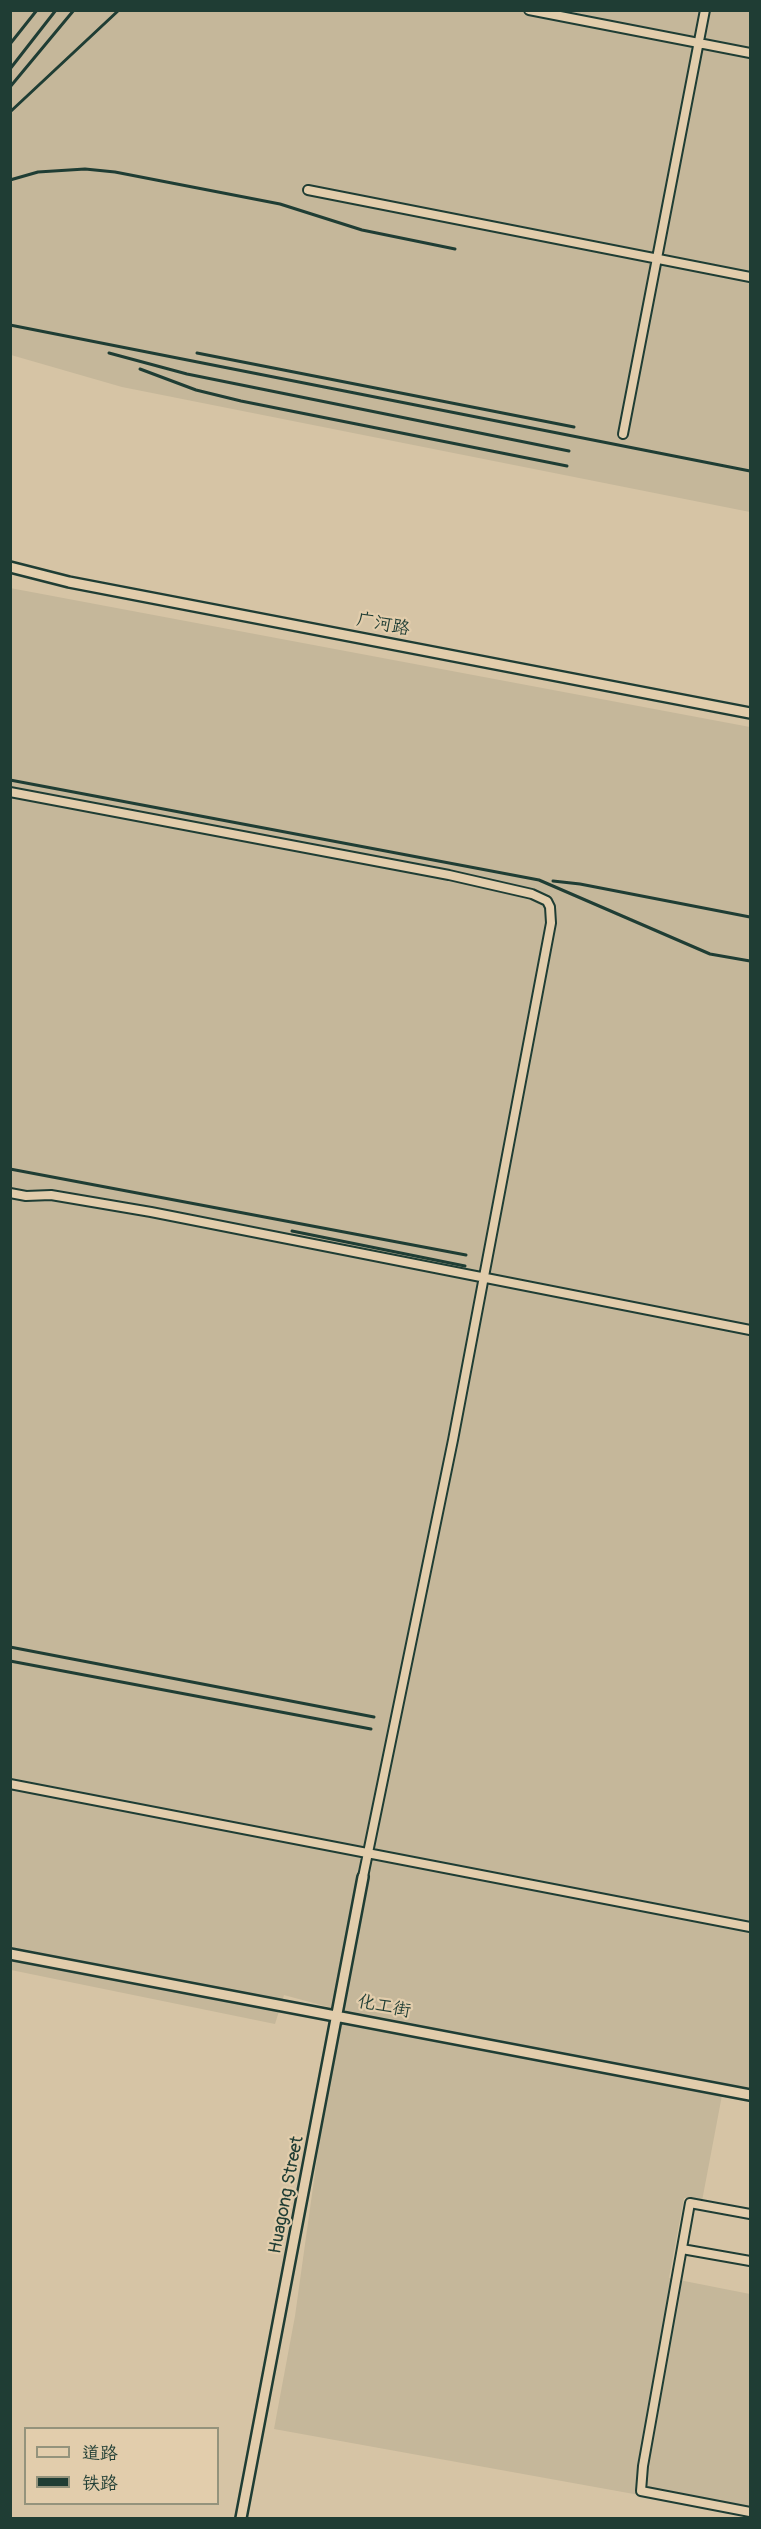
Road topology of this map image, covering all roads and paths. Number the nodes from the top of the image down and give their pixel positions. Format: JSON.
{"nodes":[{"id":1,"x":529,"y":10,"type":"edge"},
{"id":2,"x":705,"y":10,"type":"edge"},
{"id":3,"x":699,"y":43,"type":"junction"},
{"id":4,"x":750,"y":53,"type":"edge"},
{"id":5,"x":308,"y":190,"type":"dead end"},
{"id":6,"x":656,"y":259,"type":"junction"},
{"id":7,"x":750,"y":277,"type":"edge"},
{"id":8,"x":623,"y":434,"type":"dead end"},
{"id":9,"x":10,"y":567,"type":"edge"},
{"id":10,"x":750,"y":714,"type":"edge"},
{"id":11,"x":10,"y":792,"type":"edge"},
{"id":12,"x":10,"y":1193,"type":"edge"},
{"id":13,"x":484,"y":1278,"type":"junction"},
{"id":14,"x":750,"y":1330,"type":"edge"},
{"id":15,"x":10,"y":1784,"type":"edge"},
{"id":16,"x":368,"y":1852,"type":"junction"},
{"id":17,"x":363,"y":1877,"type":"joint"},
{"id":18,"x":750,"y":1927,"type":"edge"},
{"id":19,"x":10,"y":1954,"type":"edge"},
{"id":20,"x":337,"y":2015,"type":"junction"},
{"id":21,"x":750,"y":2095,"type":"edge"},
{"id":22,"x":750,"y":2214,"type":"edge"},
{"id":23,"x":682,"y":2249,"type":"junction"},
{"id":24,"x":750,"y":2261,"type":"edge"},
{"id":25,"x":750,"y":2512,"type":"edge"},
{"id":26,"x":241,"y":2518,"type":"edge"}],
"edges":[{"from":1,"to":3,"type":"street"},
{"from":2,"to":3,"type":"street"},
{"from":3,"to":4,"type":"street"},
{"from":3,"to":6,"type":"street"},
{"from":5,"to":6,"type":"street"},
{"from":6,"to":7,"type":"street"},
{"from":6,"to":8,"type":"street"},
{"from":9,"to":10,"type":"street","name":"广河路"},
{"from":11,"to":13,"type":"street"},
{"from":12,"to":13,"type":"street"},
{"from":13,"to":14,"type":"street"},
{"from":13,"to":16,"type":"street"},
{"from":15,"to":16,"type":"street"},
{"from":16,"to":17,"type":"street"},
{"from":16,"to":18,"type":"street"},
{"from":17,"to":20,"type":"street","name":"Huagong Street"},
{"from":19,"to":20,"type":"street","name":"化工街"},
{"from":20,"to":21,"type":"street","name":"化工街"},
{"from":20,"to":26,"type":"street","name":"Huagong Street"},
{"from":22,"to":23,"type":"street"},
{"from":23,"to":24,"type":"street"},
{"from":23,"to":25,"type":"street"}]}
